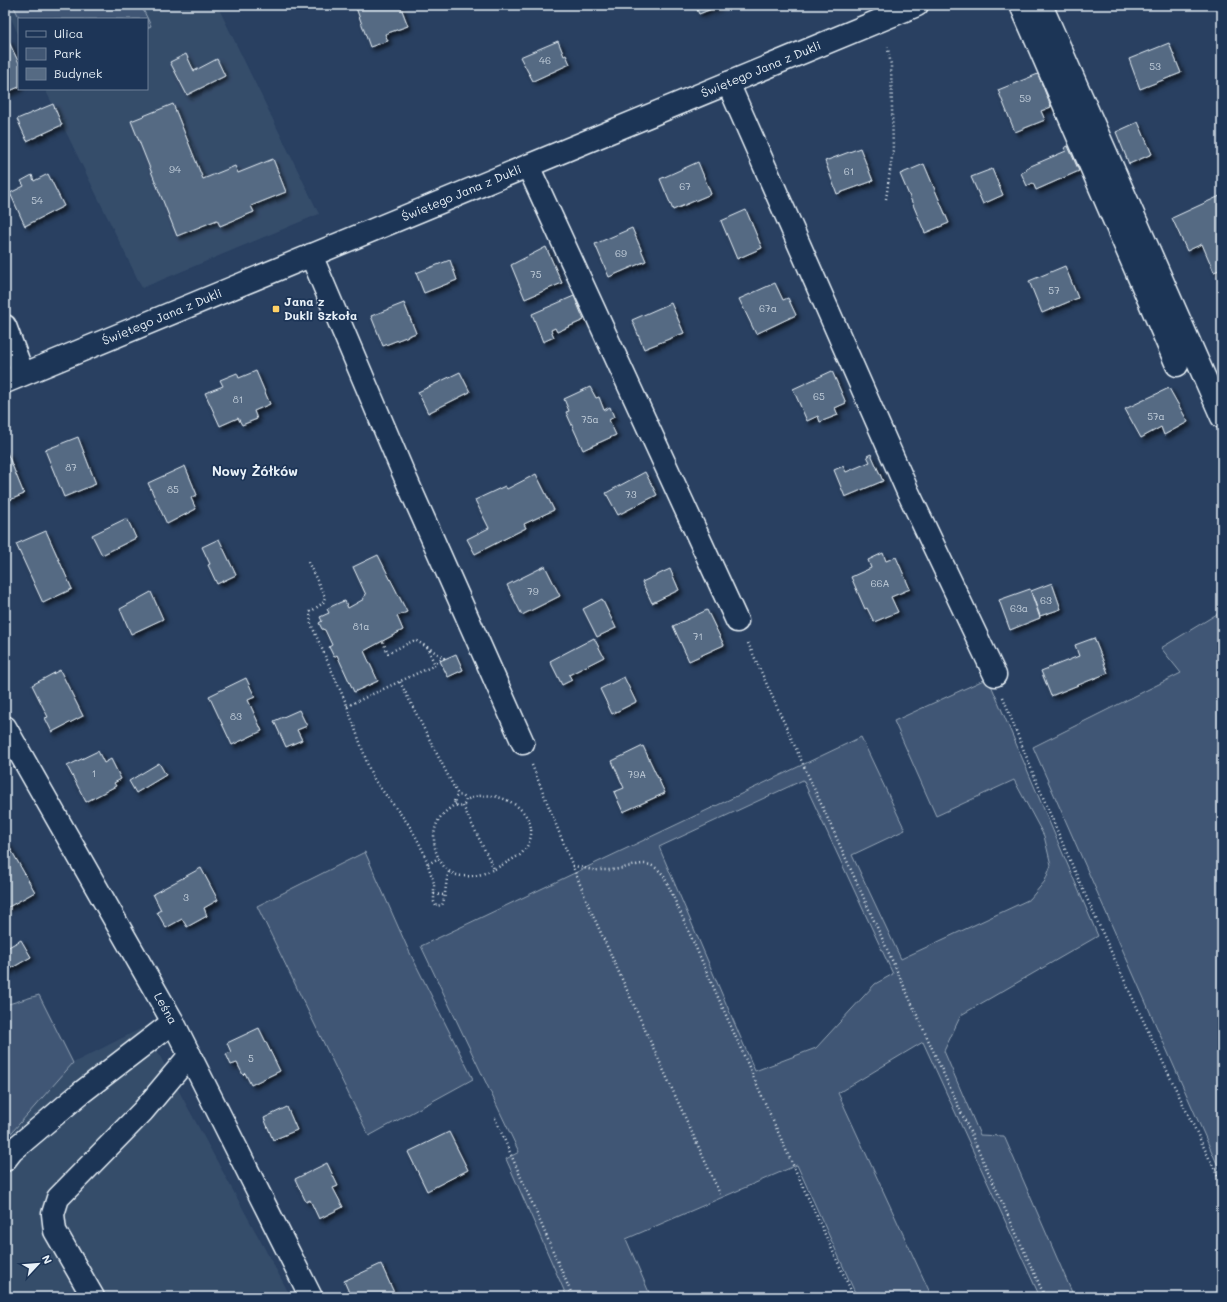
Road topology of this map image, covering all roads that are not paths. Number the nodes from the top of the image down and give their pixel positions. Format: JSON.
{"nodes":[{"id":1,"x":917,"y":5,"type":"edge"},
{"id":2,"x":1021,"y":5,"type":"edge"},
{"id":3,"x":1041,"y":5,"type":"edge"},
{"id":4,"x":728,"y":83,"type":"junction"},
{"id":5,"x":528,"y":166,"type":"junction"},
{"id":6,"x":311,"y":255,"type":"junction"},
{"id":7,"x":5,"y":326,"type":"edge"},
{"id":8,"x":1177,"y":364,"type":"dead end"},
{"id":9,"x":11,"y":375,"type":"edge"},
{"id":10,"x":1222,"y":417,"type":"edge"},
{"id":11,"x":737,"y":621,"type":"road end"},
{"id":12,"x":995,"y":676,"type":"road end"},
{"id":13,"x":5,"y":727,"type":"edge"},
{"id":14,"x":523,"y":743,"type":"road end"},
{"id":15,"x":173,"y":1022,"type":"junction"},
{"id":16,"x":190,"y":1055,"type":"junction"},
{"id":17,"x":5,"y":1160,"type":"edge"},
{"id":18,"x":93,"y":1297,"type":"edge"},
{"id":19,"x":311,"y":1297,"type":"edge"}],
"edges":[{"from":1,"to":4,"type":"main road","name":"Świętego Jana z Dukli"},
{"from":2,"to":8,"type":"main road"},
{"from":3,"to":10,"type":"main road"},
{"from":4,"to":5,"type":"main road","name":"Świętego Jana z Dukli"},
{"from":4,"to":12,"type":"main road"},
{"from":5,"to":6,"type":"main road","name":"Świętego Jana z Dukli"},
{"from":5,"to":11,"type":"main road"},
{"from":6,"to":9,"type":"main road","name":"Świętego Jana z Dukli"},
{"from":6,"to":14,"type":"main road"},
{"from":7,"to":9,"type":"main road"},
{"from":13,"to":15,"type":"main road","name":"Leśna"},
{"from":15,"to":16,"type":"main road","name":"Leśna"},
{"from":15,"to":17,"type":"main road"},
{"from":16,"to":18,"type":"main road"},
{"from":16,"to":19,"type":"main road","name":"Leśna"}]}
